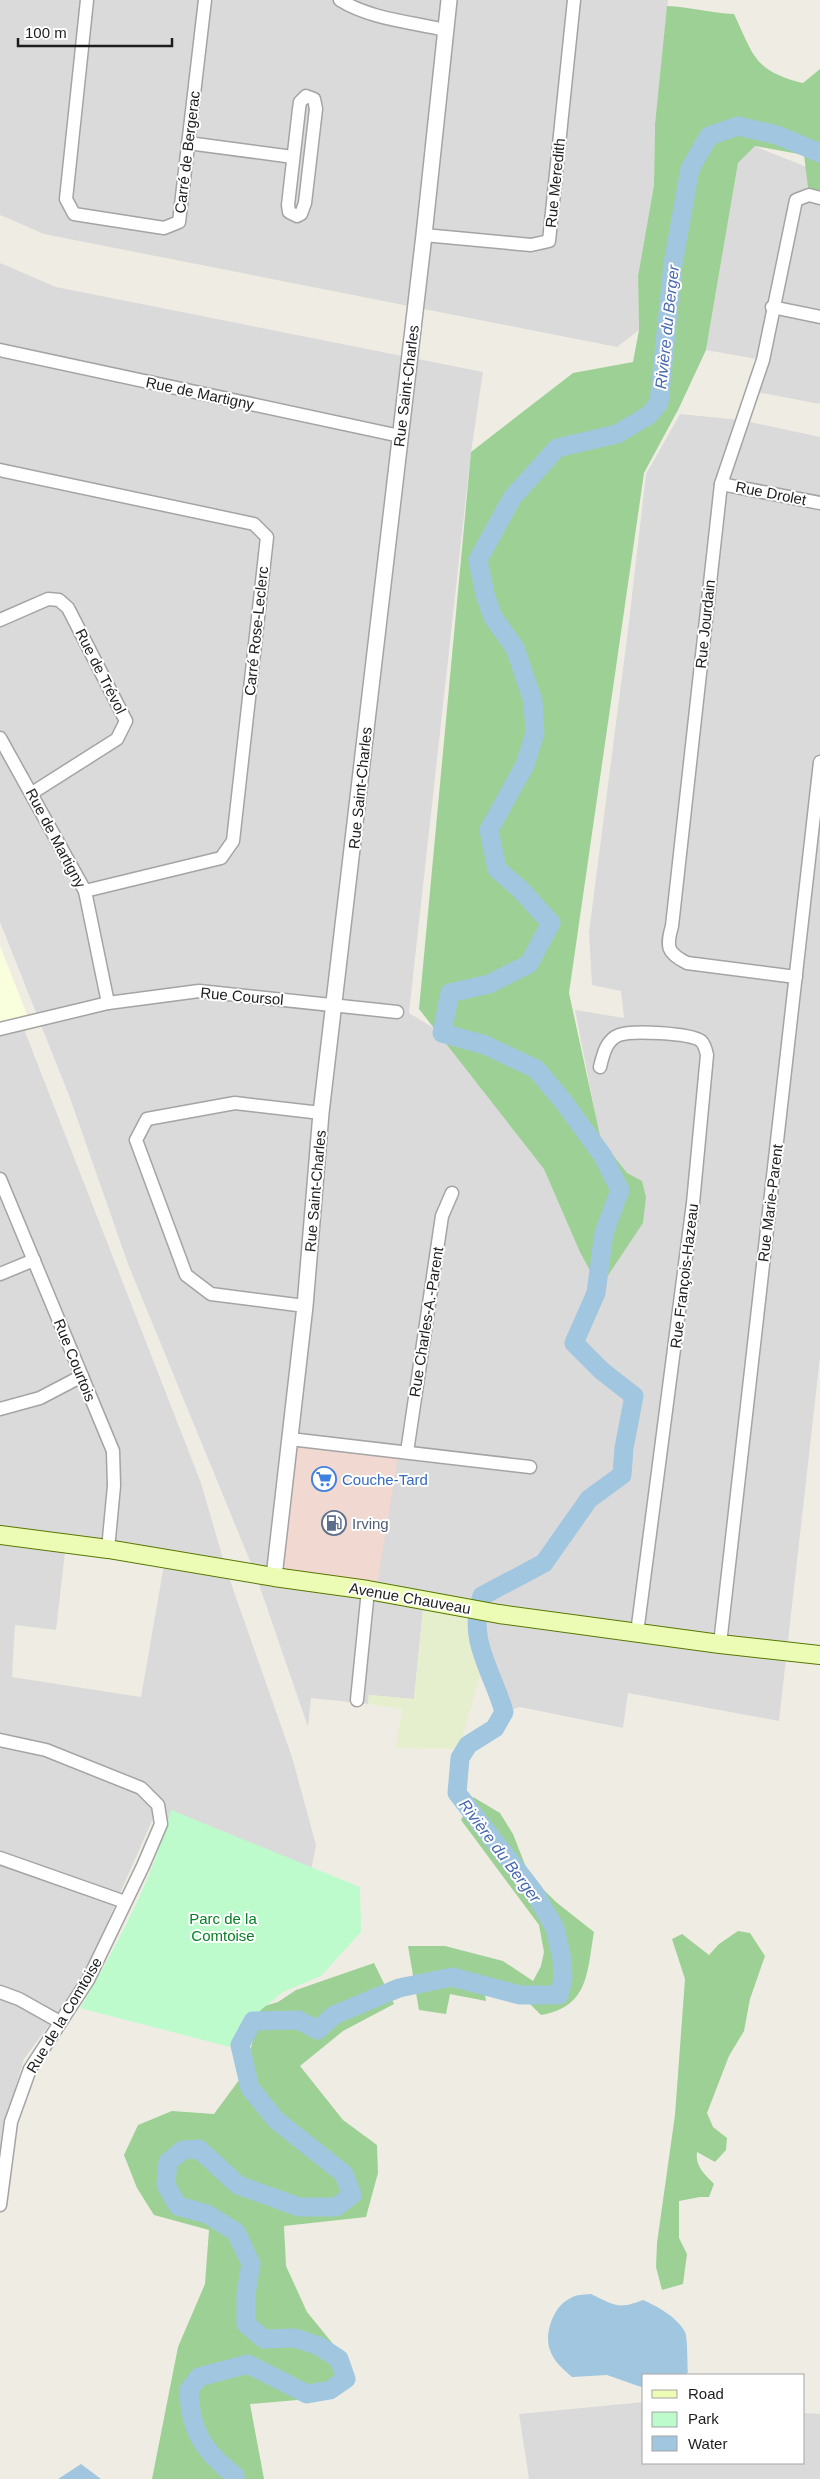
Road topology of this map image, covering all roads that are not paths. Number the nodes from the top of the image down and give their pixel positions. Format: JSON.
{"nodes":[{"id":1,"x":87,"y":0,"type":"edge"},
{"id":2,"x":206,"y":0,"type":"edge"},
{"id":3,"x":340,"y":0,"type":"edge"},
{"id":4,"x":449,"y":0,"type":"edge"},
{"id":5,"x":574,"y":0,"type":"edge"},
{"id":6,"x":446,"y":30,"type":"junction"},
{"id":7,"x":188,"y":143,"type":"junction"},
{"id":8,"x":293,"y":157,"type":"junction"},
{"id":9,"x":820,"y":198,"type":"edge"},
{"id":10,"x":424,"y":235,"type":"junction"},
{"id":11,"x":772,"y":307,"type":"junction"},
{"id":12,"x":820,"y":317,"type":"edge"},
{"id":13,"x":0,"y":350,"type":"edge"},
{"id":14,"x":400,"y":436,"type":"junction"},
{"id":15,"x":0,"y":470,"type":"edge"},
{"id":16,"x":721,"y":484,"type":"junction"},
{"id":17,"x":820,"y":502,"type":"edge"},
{"id":18,"x":0,"y":620,"type":"edge"},
{"id":19,"x":0,"y":738,"type":"edge"},
{"id":20,"x":820,"y":762,"type":"edge"},
{"id":21,"x":32,"y":793,"type":"junction"},
{"id":22,"x":85,"y":891,"type":"junction"},
{"id":23,"x":796,"y":977,"type":"junction"},
{"id":24,"x":108,"y":1002,"type":"junction"},
{"id":25,"x":335,"y":1006,"type":"junction"},
{"id":26,"x":397,"y":1012,"type":"dead end"},
{"id":27,"x":0,"y":1029,"type":"edge"},
{"id":28,"x":600,"y":1067,"type":"dead end"},
{"id":29,"x":321,"y":1113,"type":"junction"},
{"id":30,"x":0,"y":1179,"type":"edge"},
{"id":31,"x":452,"y":1193,"type":"dead end"},
{"id":32,"x":34,"y":1260,"type":"junction"},
{"id":33,"x":0,"y":1274,"type":"edge"},
{"id":34,"x":305,"y":1306,"type":"junction"},
{"id":35,"x":82,"y":1376,"type":"junction"},
{"id":36,"x":0,"y":1409,"type":"edge"},
{"id":37,"x":290,"y":1438,"type":"junction"},
{"id":38,"x":407,"y":1452,"type":"junction"},
{"id":39,"x":530,"y":1467,"type":"dead end"},
{"id":40,"x":0,"y":1535,"type":"edge"},
{"id":41,"x":108,"y":1549,"type":"junction"},
{"id":42,"x":274,"y":1577,"type":"junction"},
{"id":43,"x":368,"y":1590,"type":"junction"},
{"id":44,"x":636,"y":1633,"type":"junction"},
{"id":45,"x":720,"y":1644,"type":"junction"},
{"id":46,"x":820,"y":1655,"type":"edge"},
{"id":47,"x":357,"y":1700,"type":"dead end"},
{"id":48,"x":0,"y":1740,"type":"edge"},
{"id":49,"x":0,"y":1858,"type":"edge"},
{"id":50,"x":124,"y":1902,"type":"junction"},
{"id":51,"x":0,"y":1992,"type":"edge"},
{"id":52,"x":60,"y":2022,"type":"junction"},
{"id":53,"x":0,"y":2205,"type":"edge"}],
"edges":[{"from":1,"to":7,"type":"street","name":"Carré de Bergerac"},
{"from":2,"to":7,"type":"street","name":"Carré de Bergerac"},
{"from":3,"to":6,"type":"street"},
{"from":4,"to":6,"type":"street","name":"Rue Saint-Charles"},
{"from":5,"to":10,"type":"street","name":"Rue Meredith"},
{"from":6,"to":10,"type":"street","name":"Rue Saint-Charles"},
{"from":7,"to":8,"type":"street"},
{"from":8,"to":8,"type":"street"},
{"from":9,"to":11,"type":"street","name":"Rue Jourdain"},
{"from":10,"to":14,"type":"street","name":"Rue Saint-Charles"},
{"from":11,"to":12,"type":"street"},
{"from":11,"to":16,"type":"street","name":"Rue Jourdain"},
{"from":13,"to":14,"type":"street","name":"Rue de Martigny"},
{"from":14,"to":25,"type":"street","name":"Rue Saint-Charles"},
{"from":15,"to":22,"type":"street","name":"Carré Rose-Leclerc"},
{"from":16,"to":17,"type":"street","name":"Rue Drolet"},
{"from":16,"to":23,"type":"street","name":"Rue Jourdain"},
{"from":18,"to":21,"type":"street","name":"Rue de Trévol"},
{"from":19,"to":21,"type":"street","name":"Rue de Martigny"},
{"from":20,"to":23,"type":"street","name":"Rue Marie-Parent"},
{"from":21,"to":22,"type":"street","name":"Rue de Martigny"},
{"from":22,"to":24,"type":"street","name":"Rue de Martigny"},
{"from":23,"to":45,"type":"street","name":"Rue Marie-Parent"},
{"from":24,"to":25,"type":"street","name":"Rue Coursol"},
{"from":24,"to":27,"type":"street","name":"Rue Coursol"},
{"from":25,"to":26,"type":"street","name":"Rue Coursol"},
{"from":25,"to":29,"type":"street","name":"Rue Saint-Charles"},
{"from":28,"to":44,"type":"street","name":"Rue François-Hazeau"},
{"from":29,"to":34,"type":"street","name":"Rue Saint-Charles"},
{"from":29,"to":34,"type":"street"},
{"from":30,"to":32,"type":"street","name":"Rue Courtois"},
{"from":31,"to":38,"type":"street","name":"Rue Charles-A.-Parent"},
{"from":32,"to":33,"type":"street"},
{"from":32,"to":35,"type":"street","name":"Rue Courtois"},
{"from":34,"to":37,"type":"street","name":"Rue Saint-Charles"},
{"from":35,"to":36,"type":"street"},
{"from":35,"to":41,"type":"street","name":"Rue Courtois"},
{"from":37,"to":38,"type":"street"},
{"from":37,"to":42,"type":"street","name":"Rue Saint-Charles"},
{"from":38,"to":39,"type":"street"},
{"from":40,"to":41,"type":"main road","name":"Avenue Chauveau"},
{"from":41,"to":42,"type":"main road","name":"Avenue Chauveau"},
{"from":42,"to":43,"type":"main road","name":"Avenue Chauveau"},
{"from":43,"to":44,"type":"main road","name":"Avenue Chauveau"},
{"from":43,"to":47,"type":"street"},
{"from":44,"to":45,"type":"main road","name":"Avenue Chauveau"},
{"from":45,"to":46,"type":"main road","name":"Avenue Chauveau"},
{"from":48,"to":50,"type":"street","name":"Rue de la Comtoise"},
{"from":49,"to":50,"type":"street"},
{"from":50,"to":52,"type":"street","name":"Rue de la Comtoise"},
{"from":51,"to":52,"type":"street"},
{"from":52,"to":53,"type":"street","name":"Rue de la Comtoise"}]}
